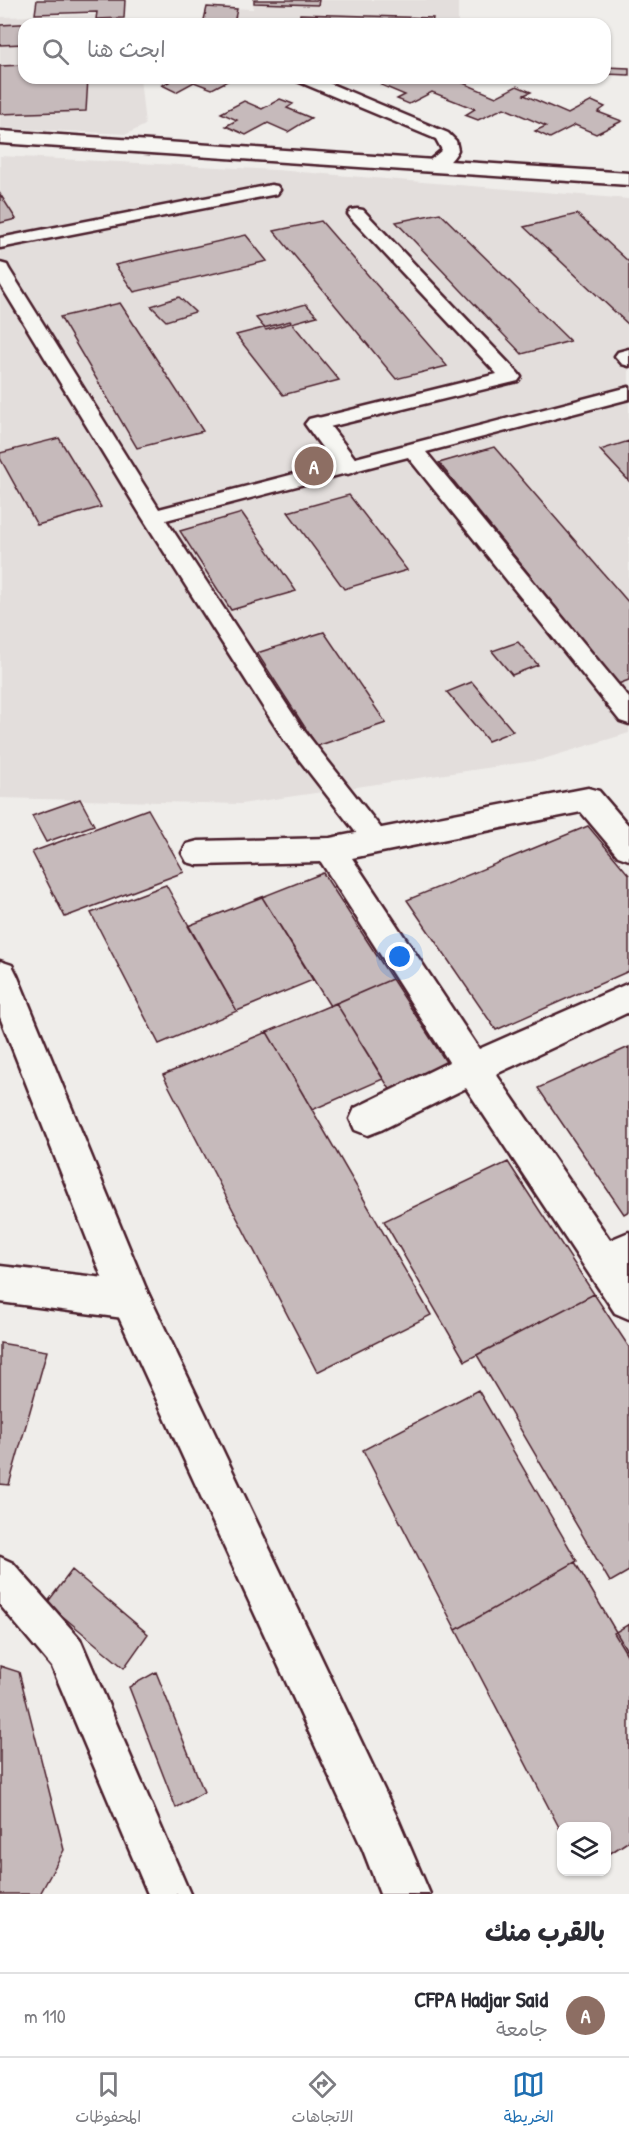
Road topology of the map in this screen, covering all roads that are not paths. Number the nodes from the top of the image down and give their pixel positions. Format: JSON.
{"nodes":[{"id":1,"x":317,"y":84,"type":"edge"},
{"id":2,"x":0,"y":137,"type":"edge"},
{"id":3,"x":431,"y":166,"type":"junction"},
{"id":4,"x":629,"y":179,"type":"edge"},
{"id":5,"x":271,"y":190,"type":"dead end"},
{"id":6,"x":357,"y":214,"type":"dead end"},
{"id":7,"x":0,"y":243,"type":"edge"},
{"id":8,"x":0,"y":269,"type":"edge"},
{"id":9,"x":629,"y":355,"type":"edge"},
{"id":10,"x":629,"y":360,"type":"edge"},
{"id":11,"x":629,"y":393,"type":"edge"},
{"id":12,"x":317,"y":424,"type":"joint"},
{"id":13,"x":413,"y":450,"type":"junction"},
{"id":14,"x":348,"y":466,"type":"junction"},
{"id":15,"x":153,"y":517,"type":"junction"},
{"id":16,"x":629,"y":715,"type":"edge"},
{"id":17,"x":378,"y":841,"type":"junction"},
{"id":18,"x":629,"y":848,"type":"edge"},
{"id":19,"x":330,"y":850,"type":"junction"},
{"id":20,"x":198,"y":853,"type":"dead end"},
{"id":21,"x":0,"y":975,"type":"edge"},
{"id":22,"x":629,"y":997,"type":"edge"},
{"id":23,"x":472,"y":1068,"type":"junction"},
{"id":24,"x":368,"y":1119,"type":"dead end"},
{"id":25,"x":616,"y":1257,"type":"edge"},
{"id":26,"x":0,"y":1284,"type":"edge"},
{"id":27,"x":131,"y":1300,"type":"junction"},
{"id":28,"x":629,"y":1300,"type":"edge"},
{"id":29,"x":0,"y":1576,"type":"edge"},
{"id":30,"x":169,"y":1894,"type":"edge"},
{"id":31,"x":405,"y":1894,"type":"edge"}],
"edges":[{"from":1,"to":3,"type":"lane"},
{"from":2,"to":3,"type":"main road"},
{"from":3,"to":4,"type":"main road"},
{"from":5,"to":7,"type":"lane"},
{"from":6,"to":12,"type":"lane"},
{"from":8,"to":15,"type":"lane"},
{"from":9,"to":10,"type":"lane"},
{"from":11,"to":13,"type":"lane"},
{"from":12,"to":14,"type":"main road"},
{"from":13,"to":14,"type":"lane"},
{"from":13,"to":16,"type":"lane"},
{"from":14,"to":15,"type":"lane"},
{"from":15,"to":17,"type":"lane"},
{"from":17,"to":18,"type":"main road"},
{"from":17,"to":19,"type":"main road"},
{"from":19,"to":20,"type":"main road"},
{"from":19,"to":23,"type":"main road"},
{"from":21,"to":27,"type":"main road"},
{"from":22,"to":23,"type":"main road"},
{"from":23,"to":24,"type":"main road"},
{"from":23,"to":25,"type":"main road"},
{"from":25,"to":28,"type":"main road"},
{"from":26,"to":27,"type":"main road"},
{"from":27,"to":31,"type":"main road"},
{"from":29,"to":30,"type":"lane"}]}
